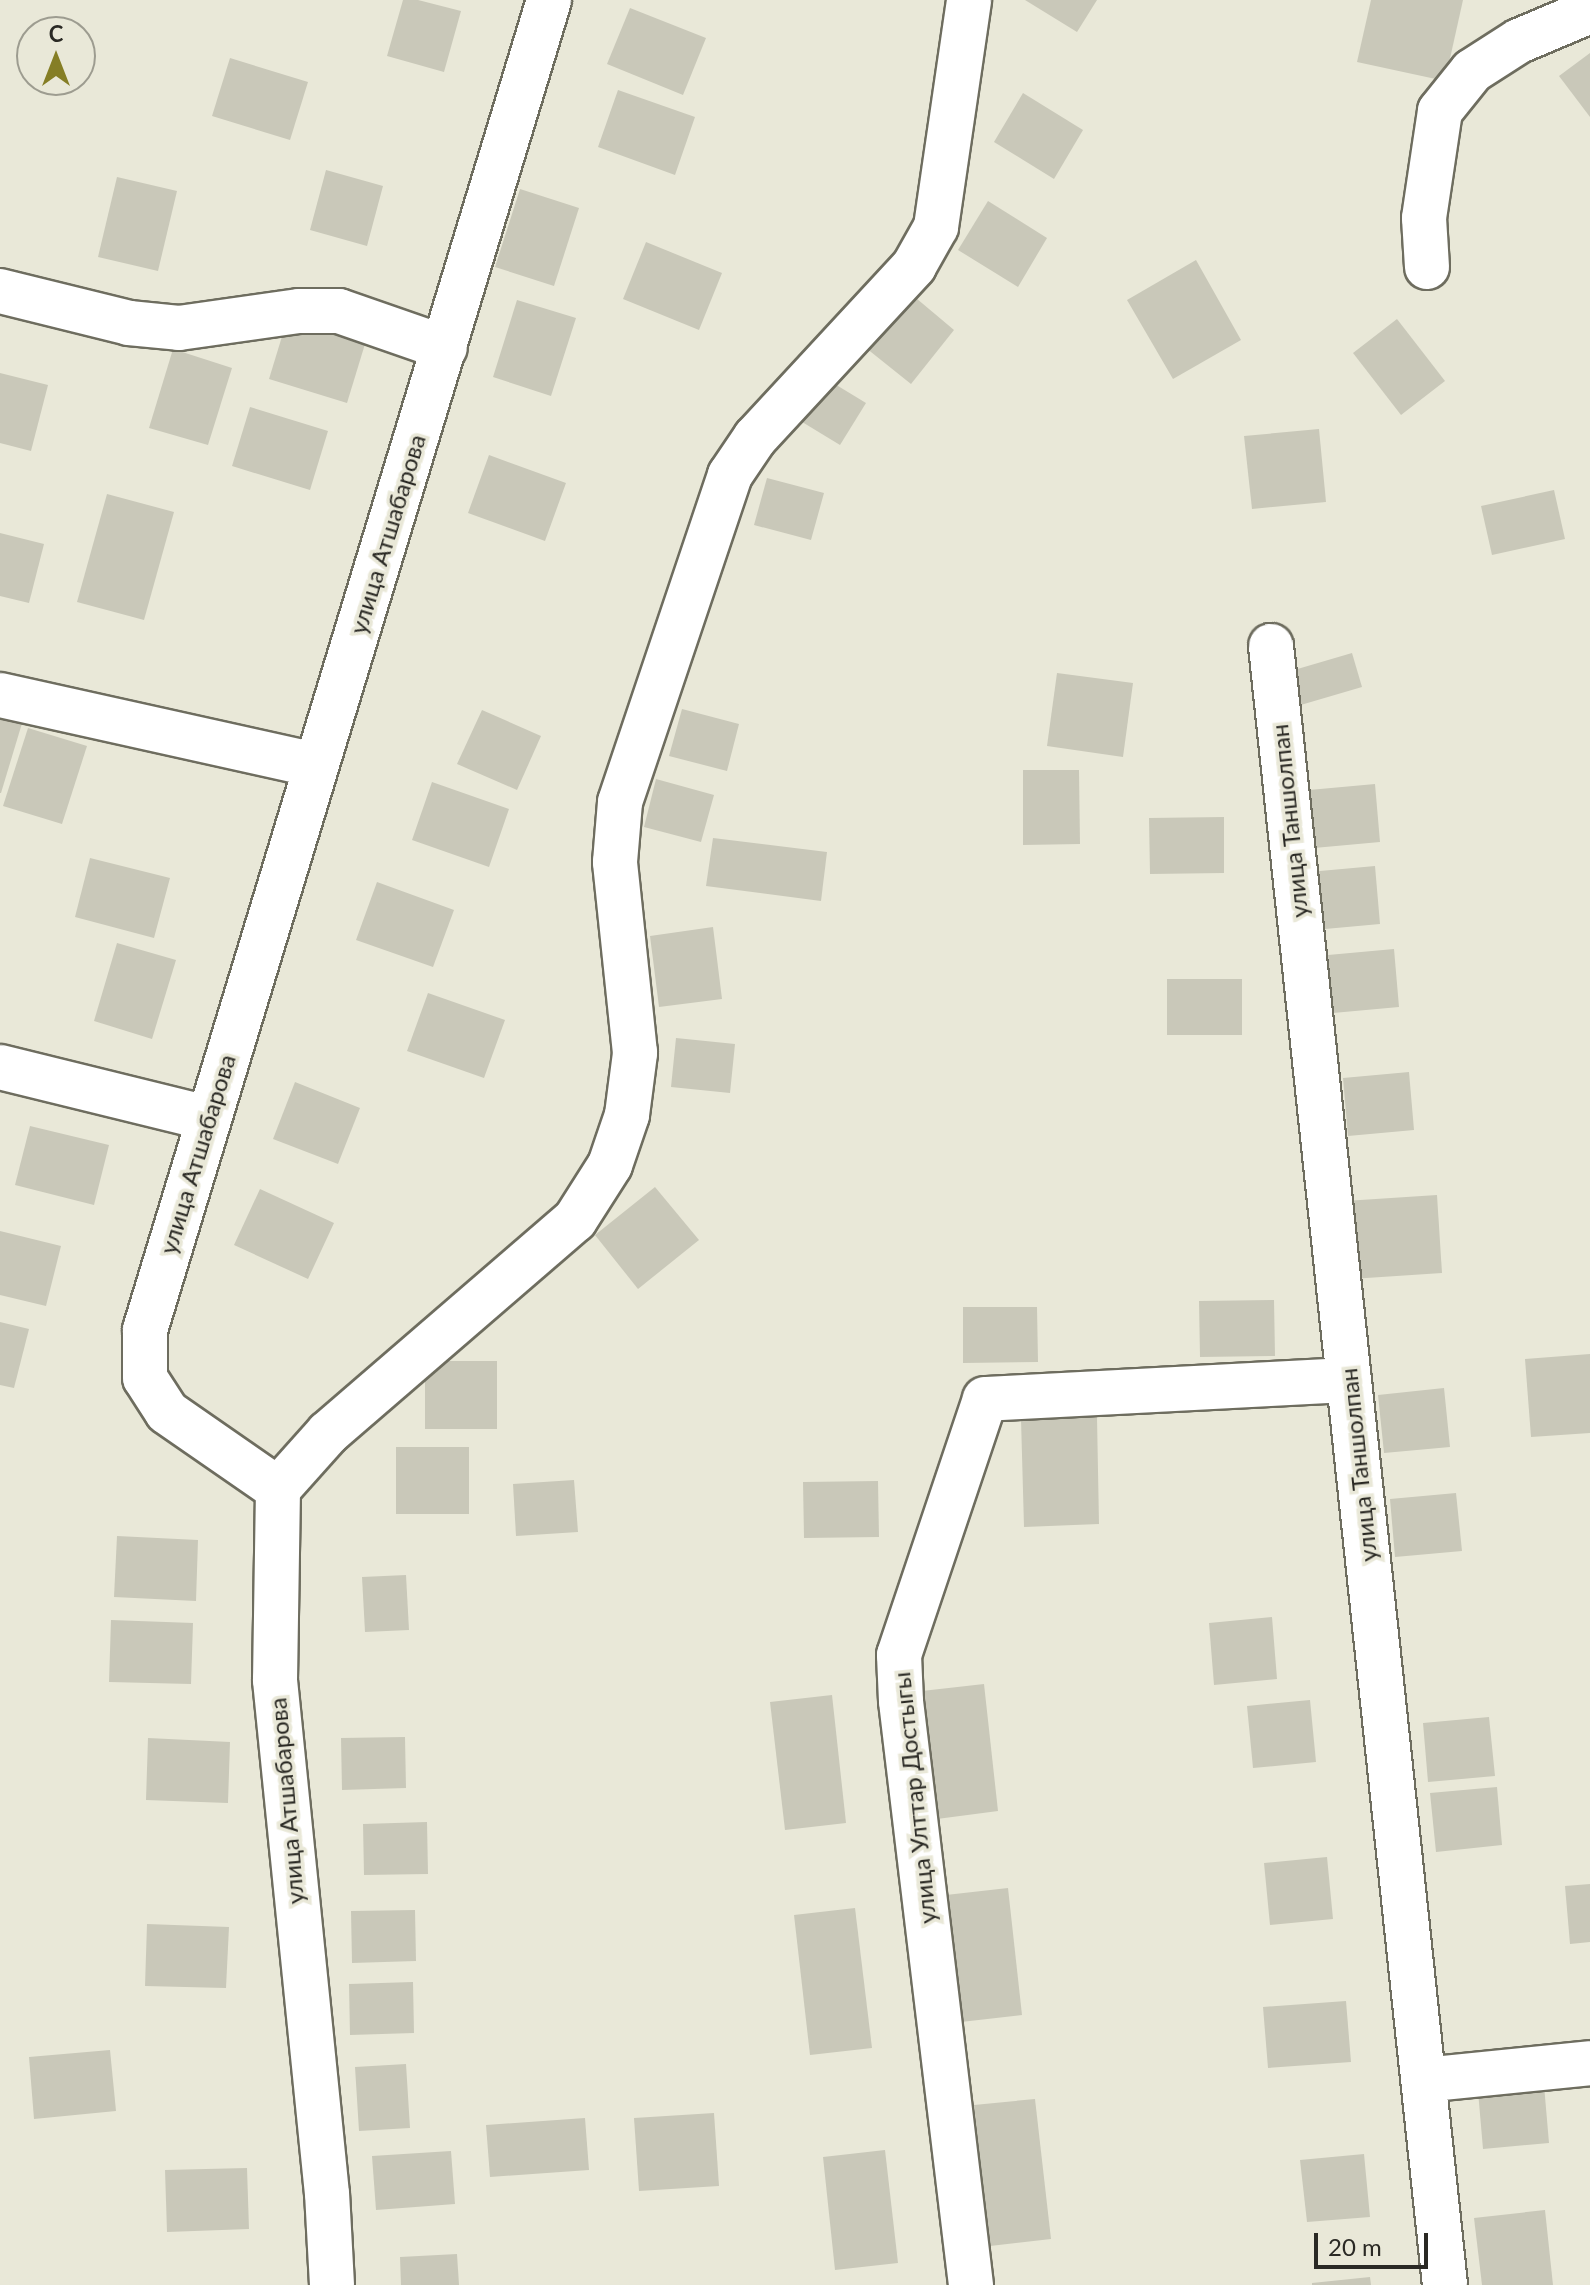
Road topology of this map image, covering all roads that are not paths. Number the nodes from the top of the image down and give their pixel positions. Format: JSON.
{"nodes":[{"id":1,"x":969,"y":0,"type":"edge"},
{"id":2,"x":536,"y":4,"type":"edge"},
{"id":3,"x":1590,"y":11,"type":"edge"},
{"id":4,"x":1427,"y":267,"type":"dead end"},
{"id":5,"x":0,"y":291,"type":"edge"},
{"id":6,"x":445,"y":348,"type":"junction"},
{"id":7,"x":1271,"y":646,"type":"dead end"},
{"id":8,"x":0,"y":695,"type":"edge"},
{"id":9,"x":315,"y":765,"type":"junction"},
{"id":10,"x":0,"y":1067,"type":"edge"},
{"id":11,"x":208,"y":1118,"type":"junction"},
{"id":12,"x":1349,"y":1380,"type":"junction"},
{"id":13,"x":278,"y":1489,"type":"junction"},
{"id":14,"x":1590,"y":2063,"type":"edge"},
{"id":15,"x":1424,"y":2080,"type":"junction"},
{"id":16,"x":332,"y":2285,"type":"edge"},
{"id":17,"x":971,"y":2285,"type":"edge"},
{"id":18,"x":1445,"y":2285,"type":"edge"}],
"edges":[{"from":1,"to":13,"type":"street"},
{"from":2,"to":6,"type":"street","name":"улица Атшабарова"},
{"from":3,"to":4,"type":"street"},
{"from":5,"to":6,"type":"street"},
{"from":6,"to":9,"type":"street","name":"улица Атшабарова"},
{"from":7,"to":12,"type":"street","name":"улица Таншолпан"},
{"from":8,"to":9,"type":"street"},
{"from":9,"to":11,"type":"street","name":"улица Атшабарова"},
{"from":10,"to":11,"type":"street"},
{"from":11,"to":13,"type":"street","name":"улица Атшабарова"},
{"from":12,"to":15,"type":"street","name":"улица Таншолпан"},
{"from":12,"to":17,"type":"street","name":"улица Улттар Достыгы"},
{"from":13,"to":16,"type":"street","name":"улица Атшабарова"},
{"from":14,"to":15,"type":"street"},
{"from":15,"to":18,"type":"street","name":"улица Таншолпан"}]}
